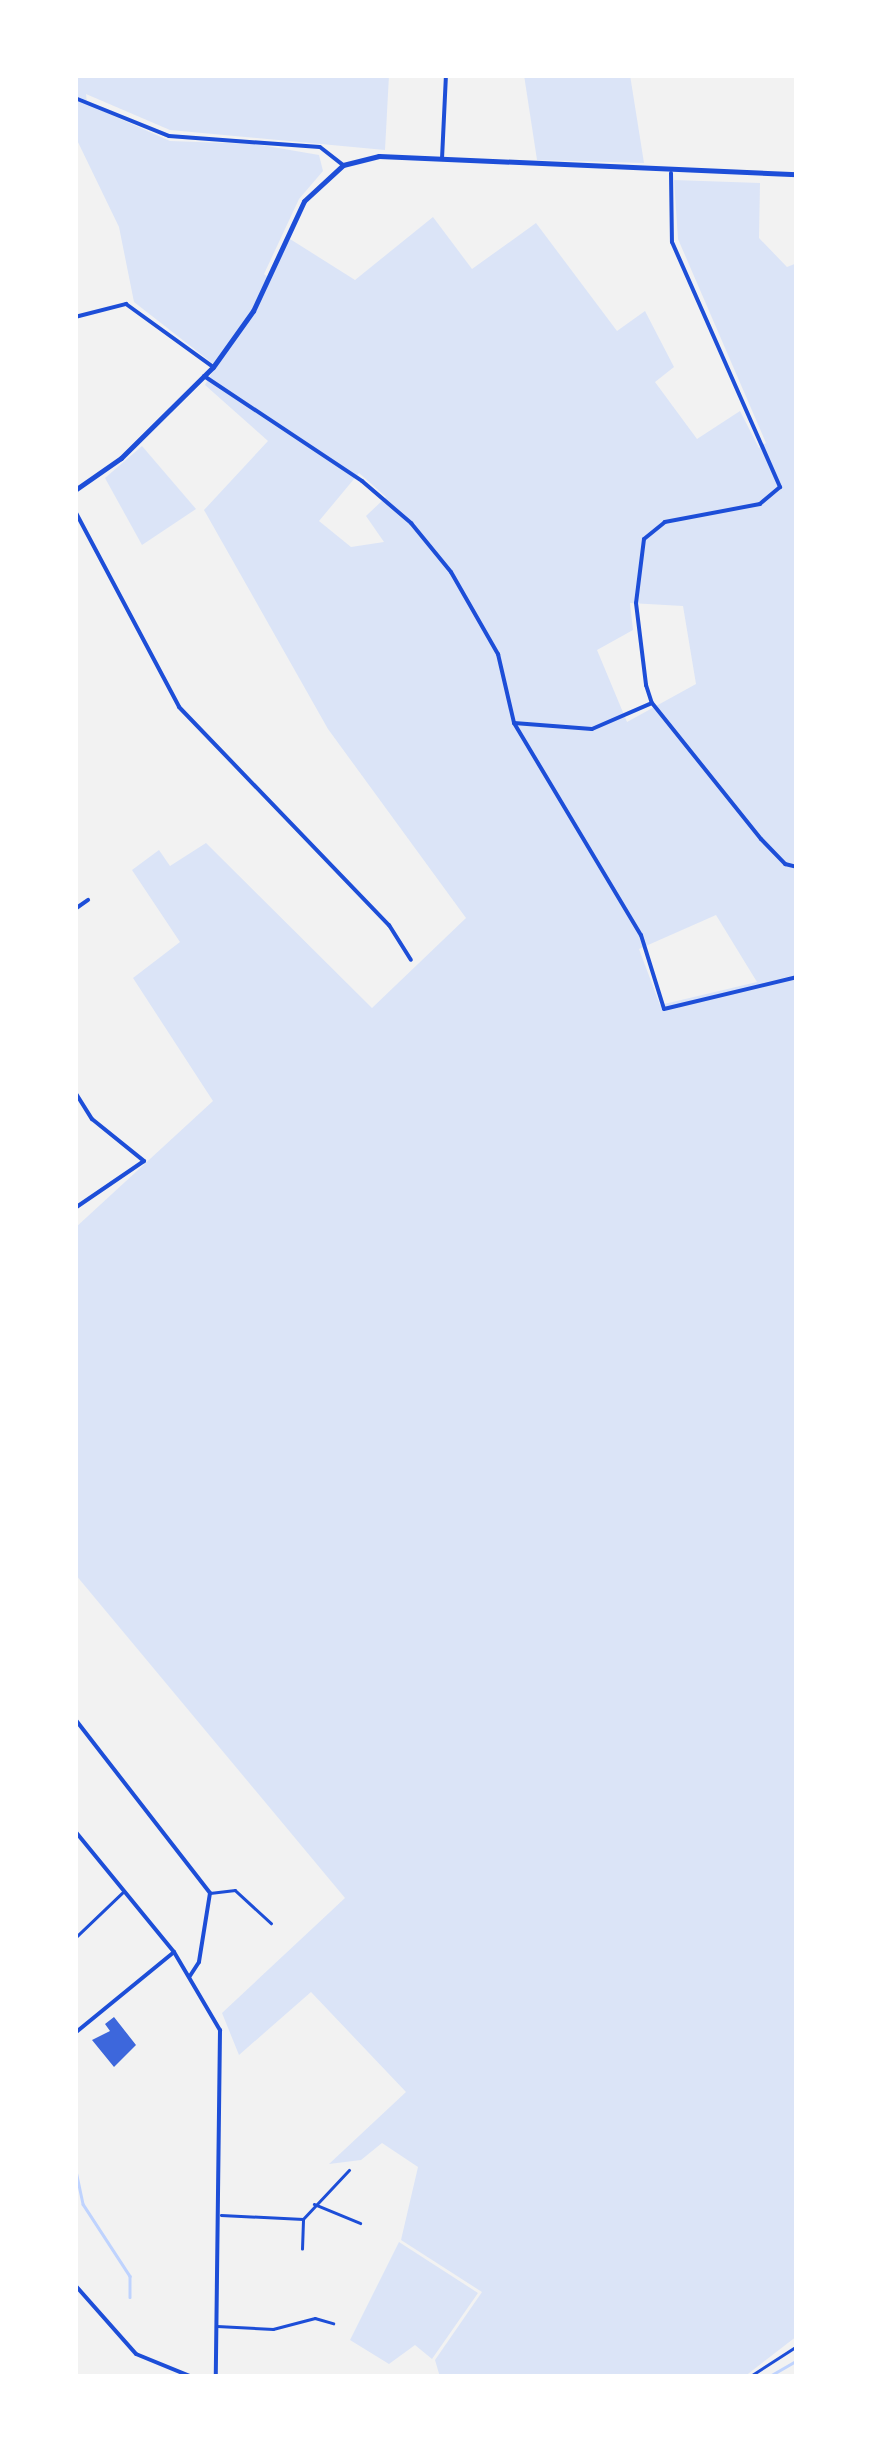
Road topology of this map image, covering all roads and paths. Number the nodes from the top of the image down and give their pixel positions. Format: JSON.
{"nodes":[{"id":1,"x":446,"y":75,"type":"edge"},
{"id":2,"x":75,"y":98,"type":"edge"},
{"id":3,"x":442,"y":159,"type":"junction"},
{"id":4,"x":342,"y":165,"type":"junction"},
{"id":5,"x":671,"y":174,"type":"junction"},
{"id":6,"x":797,"y":174,"type":"edge"},
{"id":7,"x":75,"y":317,"type":"edge"},
{"id":8,"x":213,"y":367,"type":"junction"},
{"id":9,"x":204,"y":376,"type":"junction"},
{"id":10,"x":75,"y":490,"type":"edge"},
{"id":11,"x":75,"y":511,"type":"edge"},
{"id":12,"x":652,"y":703,"type":"junction"},
{"id":13,"x":514,"y":722,"type":"junction"},
{"id":14,"x":797,"y":867,"type":"edge"},
{"id":15,"x":88,"y":900,"type":"dead end"},
{"id":16,"x":75,"y":909,"type":"edge"},
{"id":17,"x":411,"y":960,"type":"dead end"},
{"id":18,"x":797,"y":977,"type":"edge"},
{"id":19,"x":75,"y":1092,"type":"edge"},
{"id":20,"x":75,"y":1208,"type":"edge"},
{"id":21,"x":75,"y":1719,"type":"edge"},
{"id":22,"x":75,"y":1830,"type":"edge"},
{"id":23,"x":122,"y":1892,"type":"junction"},
{"id":24,"x":210,"y":1893,"type":"junction"},
{"id":25,"x":271,"y":1923,"type":"dead end"},
{"id":26,"x":75,"y":1938,"type":"edge"},
{"id":27,"x":174,"y":1952,"type":"junction"},
{"id":28,"x":190,"y":1976,"type":"junction"},
{"id":29,"x":75,"y":2033,"type":"edge"},
{"id":30,"x":349,"y":2170,"type":"dead end"},
{"id":31,"x":313,"y":2204,"type":"junction"},
{"id":32,"x":222,"y":2215,"type":"junction"},
{"id":33,"x":303,"y":2219,"type":"junction"},
{"id":34,"x":360,"y":2223,"type":"dead end"},
{"id":35,"x":302,"y":2248,"type":"dead end"},
{"id":36,"x":75,"y":2285,"type":"edge"},
{"id":37,"x":333,"y":2324,"type":"dead end"},
{"id":38,"x":217,"y":2326,"type":"junction"},
{"id":39,"x":797,"y":2346,"type":"edge"},
{"id":40,"x":192,"y":2377,"type":"edge"},
{"id":41,"x":216,"y":2377,"type":"edge"},
{"id":42,"x":749,"y":2377,"type":"edge"}],
"edges":[{"from":1,"to":3,"type":"street"},
{"from":2,"to":4,"type":"street"},
{"from":3,"to":4,"type":"street"},
{"from":3,"to":5,"type":"street"},
{"from":4,"to":8,"type":"street"},
{"from":5,"to":6,"type":"street"},
{"from":5,"to":12,"type":"street"},
{"from":7,"to":8,"type":"street"},
{"from":8,"to":9,"type":"street"},
{"from":9,"to":10,"type":"street"},
{"from":9,"to":13,"type":"street"},
{"from":11,"to":17,"type":"street"},
{"from":12,"to":13,"type":"street"},
{"from":12,"to":14,"type":"street"},
{"from":13,"to":18,"type":"street"},
{"from":15,"to":16,"type":"street"},
{"from":19,"to":20,"type":"street"},
{"from":21,"to":24,"type":"street"},
{"from":22,"to":23,"type":"street"},
{"from":23,"to":26,"type":"lane"},
{"from":23,"to":27,"type":"street"},
{"from":24,"to":25,"type":"lane"},
{"from":24,"to":28,"type":"street"},
{"from":27,"to":28,"type":"street"},
{"from":27,"to":29,"type":"street"},
{"from":28,"to":32,"type":"street"},
{"from":30,"to":31,"type":"lane"},
{"from":31,"to":33,"type":"lane"},
{"from":31,"to":34,"type":"lane"},
{"from":32,"to":33,"type":"lane"},
{"from":32,"to":38,"type":"street"},
{"from":33,"to":35,"type":"lane"},
{"from":36,"to":40,"type":"street"},
{"from":37,"to":38,"type":"lane"},
{"from":38,"to":41,"type":"street"},
{"from":39,"to":42,"type":"path"}]}
